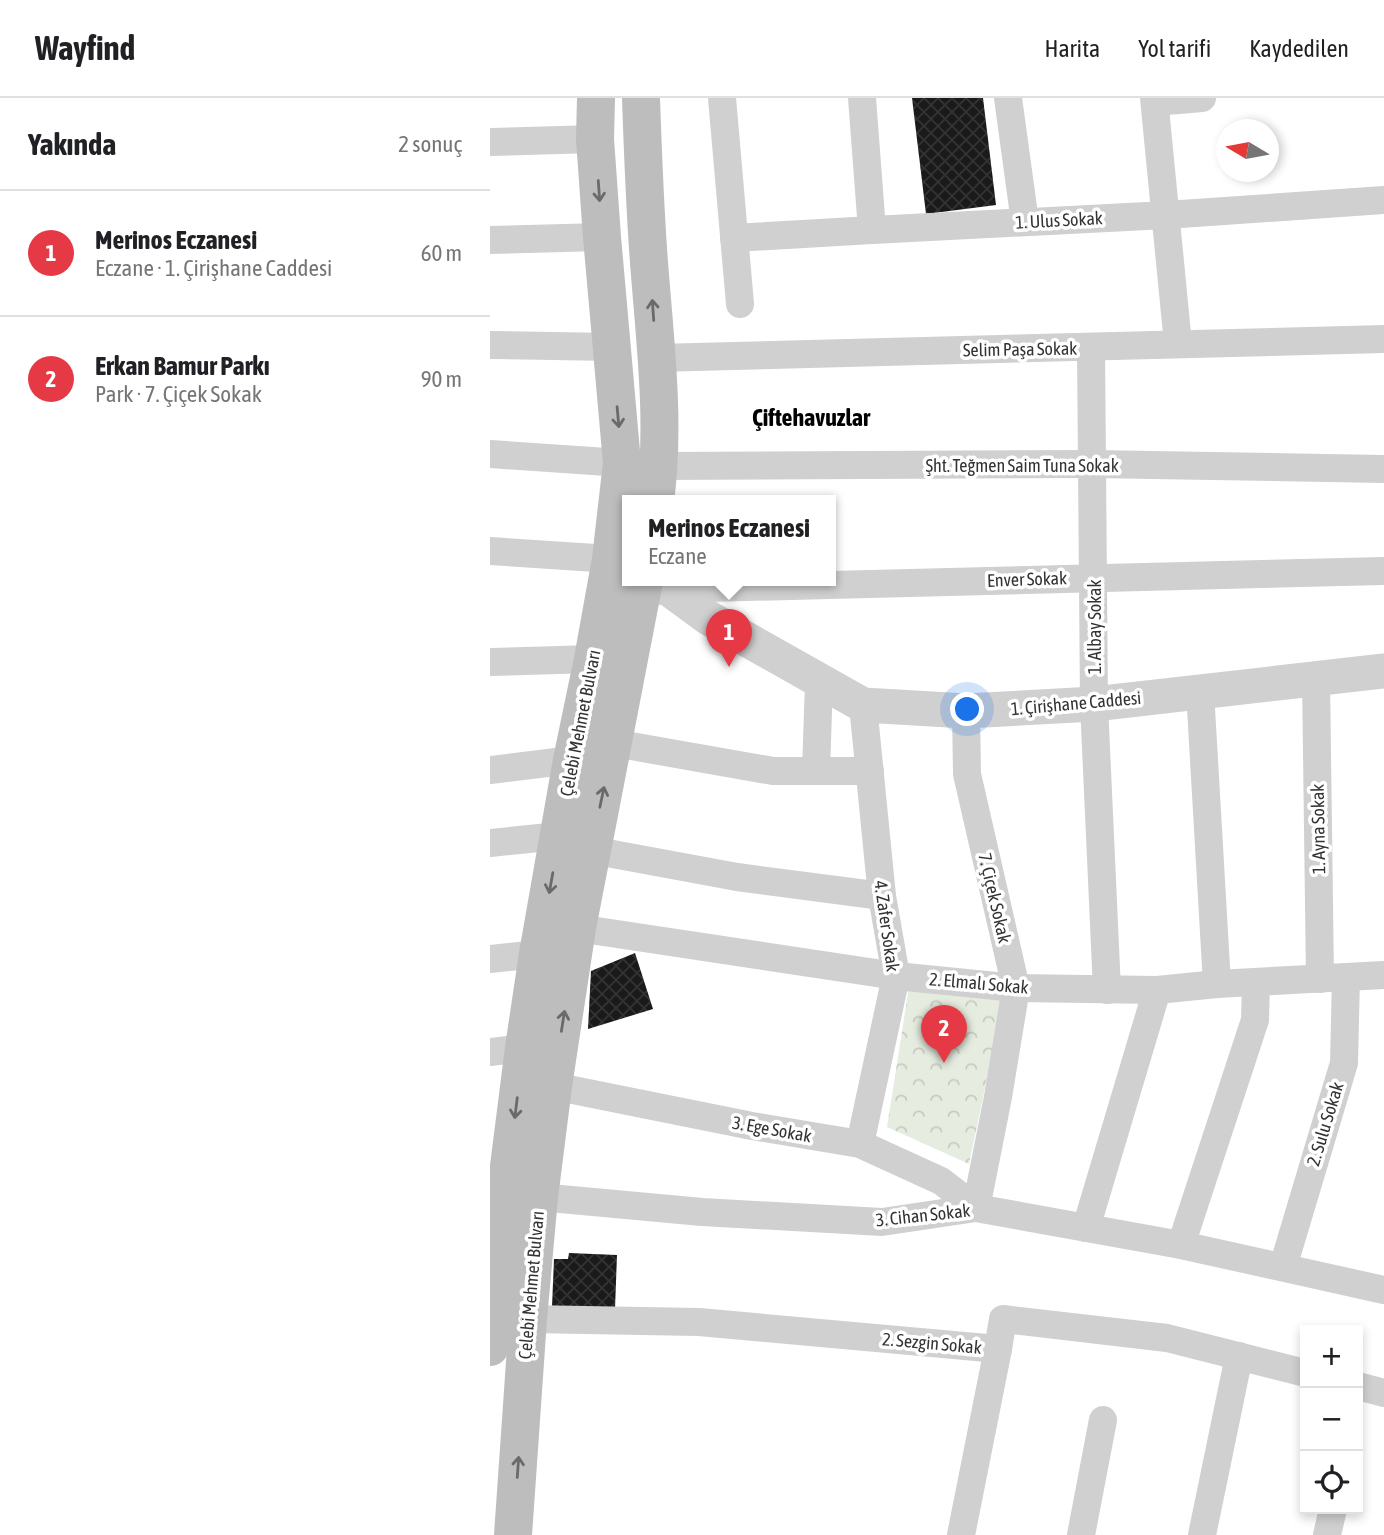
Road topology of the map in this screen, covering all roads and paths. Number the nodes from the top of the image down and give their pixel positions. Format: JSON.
{"nodes":[{"id":1,"x":596,"y":98,"type":"edge"},
{"id":2,"x":641,"y":98,"type":"edge"},
{"id":3,"x":722,"y":98,"type":"edge"},
{"id":4,"x":862,"y":98,"type":"edge"},
{"id":5,"x":1008,"y":98,"type":"edge"},
{"id":6,"x":1202,"y":98,"type":"edge"},
{"id":7,"x":1155,"y":100,"type":"edge"},
{"id":8,"x":595,"y":139,"type":"junction"},
{"id":9,"x":490,"y":142,"type":"edge"},
{"id":10,"x":1384,"y":200,"type":"edge"},
{"id":11,"x":1166,"y":215,"type":"junction"},
{"id":12,"x":1025,"y":222,"type":"junction"},
{"id":13,"x":872,"y":230,"type":"junction"},
{"id":14,"x":602,"y":237,"type":"junction"},
{"id":15,"x":734,"y":238,"type":"junction"},
{"id":16,"x":490,"y":240,"type":"edge"},
{"id":17,"x":740,"y":304,"type":"dead end"},
{"id":18,"x":1384,"y":339,"type":"edge"},
{"id":19,"x":1178,"y":344,"type":"junction"},
{"id":20,"x":490,"y":345,"type":"edge"},
{"id":21,"x":612,"y":346,"type":"junction"},
{"id":22,"x":1091,"y":347,"type":"junction"},
{"id":23,"x":656,"y":358,"type":"junction"},
{"id":24,"x":490,"y":454,"type":"edge"},
{"id":25,"x":622,"y":463,"type":"junction"},
{"id":26,"x":1093,"y":464,"type":"junction"},
{"id":27,"x":1384,"y":469,"type":"edge"},
{"id":28,"x":657,"y":483,"type":"edge"},
{"id":29,"x":625,"y":495,"type":"edge"},
{"id":30,"x":490,"y":551,"type":"edge"},
{"id":31,"x":1384,"y":571,"type":"edge"},
{"id":32,"x":622,"y":577,"type":"edge"},
{"id":33,"x":1094,"y":577,"type":"junction"},
{"id":34,"x":836,"y":578,"type":"edge"},
{"id":35,"x":630,"y":586,"type":"edge"},
{"id":36,"x":633,"y":586,"type":"edge"},
{"id":37,"x":647,"y":586,"type":"edge"},
{"id":38,"x":593,"y":659,"type":"junction"},
{"id":39,"x":490,"y":662,"type":"edge"},
{"id":40,"x":1384,"y":671,"type":"edge"},
{"id":41,"x":1316,"y":678,"type":"junction"},
{"id":42,"x":819,"y":682,"type":"junction"},
{"id":43,"x":1200,"y":691,"type":"junction"},
{"id":44,"x":1094,"y":704,"type":"junction"},
{"id":45,"x":863,"y":705,"type":"junction"},
{"id":46,"x":966,"y":711,"type":"junction"},
{"id":47,"x":614,"y":743,"type":"junction"},
{"id":48,"x":572,"y":760,"type":"junction"},
{"id":49,"x":490,"y":770,"type":"edge"},
{"id":50,"x":816,"y":771,"type":"junction"},
{"id":51,"x":870,"y":771,"type":"junction"},
{"id":52,"x":490,"y":843,"type":"edge"},
{"id":53,"x":575,"y":843,"type":"junction"},
{"id":54,"x":882,"y":896,"type":"junction"},
{"id":55,"x":577,"y":928,"type":"junction"},
{"id":56,"x":538,"y":954,"type":"junction"},
{"id":57,"x":490,"y":959,"type":"edge"},
{"id":58,"x":1384,"y":975,"type":"edge"},
{"id":59,"x":896,"y":976,"type":"junction"},
{"id":60,"x":1333,"y":978,"type":"junction"},
{"id":61,"x":1256,"y":982,"type":"junction"},
{"id":62,"x":1217,"y":985,"type":"junction"},
{"id":63,"x":1016,"y":988,"type":"junction"},
{"id":64,"x":1107,"y":990,"type":"junction"},
{"id":65,"x":1157,"y":990,"type":"junction"},
{"id":66,"x":507,"y":1050,"type":"edge"},
{"id":67,"x":553,"y":1086,"type":"junction"},
{"id":68,"x":860,"y":1144,"type":"junction"},
{"id":69,"x":511,"y":1198,"type":"edge"},
{"id":70,"x":976,"y":1208,"type":"junction"},
{"id":71,"x":1086,"y":1228,"type":"junction"},
{"id":72,"x":1181,"y":1245,"type":"junction"},
{"id":73,"x":1283,"y":1267,"type":"junction"},
{"id":74,"x":1384,"y":1290,"type":"edge"},
{"id":75,"x":528,"y":1319,"type":"junction"},
{"id":76,"x":490,"y":1347,"type":"edge"},
{"id":77,"x":998,"y":1349,"type":"junction"},
{"id":78,"x":1239,"y":1356,"type":"junction"},
{"id":79,"x":1300,"y":1372,"type":"edge"},
{"id":80,"x":1103,"y":1420,"type":"dead end"},
{"id":81,"x":1332,"y":1514,"type":"edge"},
{"id":82,"x":513,"y":1535,"type":"edge"},
{"id":83,"x":961,"y":1535,"type":"edge"},
{"id":84,"x":1081,"y":1535,"type":"edge"},
{"id":85,"x":1202,"y":1535,"type":"edge"},
{"id":86,"x":1327,"y":1535,"type":"edge"}],
"edges":[{"from":1,"to":8,"type":"main road","name":"Çelebi Mehmet Bulvarı"},
{"from":23,"to":2,"type":"main road","one_way":true},
{"from":3,"to":15,"type":"street"},
{"from":4,"to":13,"type":"street"},
{"from":5,"to":12,"type":"street"},
{"from":6,"to":7,"type":"street"},
{"from":7,"to":11,"type":"street"},
{"from":8,"to":9,"type":"street"},
{"from":8,"to":14,"type":"main road","name":"Çelebi Mehmet Bulvarı","one_way":true},
{"from":10,"to":11,"type":"street","name":"1. Ulus Sokak"},
{"from":11,"to":12,"type":"street","name":"1. Ulus Sokak"},
{"from":11,"to":19,"type":"street"},
{"from":12,"to":13,"type":"street","name":"1. Ulus Sokak"},
{"from":13,"to":15,"type":"street","name":"1. Ulus Sokak"},
{"from":14,"to":16,"type":"street"},
{"from":14,"to":21,"type":"main road","name":"Çelebi Mehmet Bulvarı"},
{"from":15,"to":17,"type":"street"},
{"from":18,"to":19,"type":"street","name":"Selim Paşa Sokak"},
{"from":19,"to":22,"type":"street","name":"Selim Paşa Sokak"},
{"from":20,"to":21,"type":"street"},
{"from":21,"to":25,"type":"main road","name":"Çelebi Mehmet Bulvarı","one_way":true},
{"from":22,"to":23,"type":"street","name":"Selim Paşa Sokak"},
{"from":22,"to":26,"type":"street","name":"1. Albay Sokak"},
{"from":23,"to":28,"type":"main road"},
{"from":24,"to":25,"type":"street"},
{"from":25,"to":29,"type":"main road","name":"Çelebi Mehmet Bulvarı"},
{"from":26,"to":27,"type":"street","name":"Şht. Teğmen Saim Tuna Sokak"},
{"from":26,"to":28,"type":"street","name":"Şht. Teğmen Saim Tuna Sokak"},
{"from":26,"to":33,"type":"street","name":"1. Albay Sokak"},
{"from":30,"to":32,"type":"street","name":"Enver Sokak"},
{"from":31,"to":33,"type":"street","name":"Enver Sokak"},
{"from":33,"to":34,"type":"street","name":"Enver Sokak"},
{"from":33,"to":44,"type":"street","name":"1. Albay Sokak"},
{"from":35,"to":38,"type":"main road","name":"Çelebi Mehmet Bulvarı"},
{"from":36,"to":47,"type":"main road","name":"Çelebi Mehmet Bulvarı"},
{"from":37,"to":42,"type":"street","name":"1. Çirişhane Caddesi"},
{"from":38,"to":39,"type":"street"},
{"from":38,"to":48,"type":"main road","name":"Çelebi Mehmet Bulvarı"},
{"from":40,"to":41,"type":"street","name":"1. Çirişhane Caddesi"},
{"from":41,"to":43,"type":"street","name":"1. Çirişhane Caddesi"},
{"from":41,"to":60,"type":"street","name":"1. Ayna Sokak"},
{"from":42,"to":45,"type":"street","name":"1. Çirişhane Caddesi"},
{"from":42,"to":50,"type":"street"},
{"from":43,"to":44,"type":"street","name":"1. Çirişhane Caddesi"},
{"from":43,"to":62,"type":"street"},
{"from":44,"to":46,"type":"street","name":"1. Çirişhane Caddesi"},
{"from":44,"to":64,"type":"street","name":"1. Albay Sokak"},
{"from":45,"to":46,"type":"street","name":"1. Çirişhane Caddesi"},
{"from":45,"to":51,"type":"street","name":"4. Zafer Sokak"},
{"from":46,"to":63,"type":"street","name":"7. Çiçek Sokak"},
{"from":47,"to":50,"type":"street"},
{"from":53,"to":47,"type":"main road","name":"Çelebi Mehmet Bulvarı","one_way":true},
{"from":48,"to":49,"type":"street"},
{"from":48,"to":53,"type":"main road","name":"Çelebi Mehmet Bulvarı"},
{"from":50,"to":51,"type":"street"},
{"from":51,"to":54,"type":"street","name":"4. Zafer Sokak"},
{"from":52,"to":53,"type":"street"},
{"from":53,"to":54,"type":"street"},
{"from":53,"to":55,"type":"main road","name":"Çelebi Mehmet Bulvarı"},
{"from":53,"to":56,"type":"main road","name":"Çelebi Mehmet Bulvarı","one_way":true},
{"from":54,"to":59,"type":"street","name":"4. Zafer Sokak"},
{"from":55,"to":59,"type":"street","name":"2. Elmalı Sokak"},
{"from":67,"to":55,"type":"main road","name":"Çelebi Mehmet Bulvarı","one_way":true},
{"from":56,"to":57,"type":"street"},
{"from":56,"to":66,"type":"main road","name":"Çelebi Mehmet Bulvarı"},
{"from":58,"to":60,"type":"street","name":"2. Elmalı Sokak"},
{"from":59,"to":63,"type":"street","name":"2. Elmalı Sokak"},
{"from":59,"to":68,"type":"street","name":"4. Zafer Sokak"},
{"from":60,"to":61,"type":"street","name":"2. Elmalı Sokak"},
{"from":60,"to":73,"type":"street","name":"2. Sulu Sokak"},
{"from":61,"to":62,"type":"street","name":"2. Elmalı Sokak"},
{"from":61,"to":72,"type":"street"},
{"from":62,"to":65,"type":"street","name":"2. Elmalı Sokak"},
{"from":63,"to":64,"type":"street","name":"2. Elmalı Sokak"},
{"from":63,"to":70,"type":"street","name":"7. Çiçek Sokak"},
{"from":64,"to":65,"type":"street","name":"2. Elmalı Sokak"},
{"from":65,"to":71,"type":"street"},
{"from":66,"to":69,"type":"main road","name":"Çelebi Mehmet Bulvarı","one_way":true},
{"from":67,"to":68,"type":"street","name":"3. Ege Sokak"},
{"from":67,"to":69,"type":"main road","name":"Çelebi Mehmet Bulvarı"},
{"from":68,"to":70,"type":"street","name":"3. Ege Sokak"},
{"from":69,"to":70,"type":"street","name":"3. Cihan Sokak"},
{"from":69,"to":75,"type":"main road","name":"Çelebi Mehmet Bulvarı"},
{"from":69,"to":76,"type":"main road","name":"Çelebi Mehmet Bulvarı"},
{"from":70,"to":71,"type":"street","name":"3. Cihan Sokak"},
{"from":71,"to":72,"type":"street","name":"3. Cihan Sokak"},
{"from":72,"to":73,"type":"street","name":"3. Cihan Sokak"},
{"from":73,"to":74,"type":"street","name":"3. Cihan Sokak"},
{"from":75,"to":77,"type":"street","name":"2. Sezgin Sokak"},
{"from":82,"to":75,"type":"main road","name":"Çelebi Mehmet Bulvarı","one_way":true},
{"from":77,"to":78,"type":"street","name":"2. Sezgin Sokak"},
{"from":77,"to":83,"type":"street"},
{"from":78,"to":79,"type":"street","name":"2. Sezgin Sokak"},
{"from":78,"to":85,"type":"street"},
{"from":80,"to":84,"type":"street"},
{"from":81,"to":86,"type":"street"}]}
